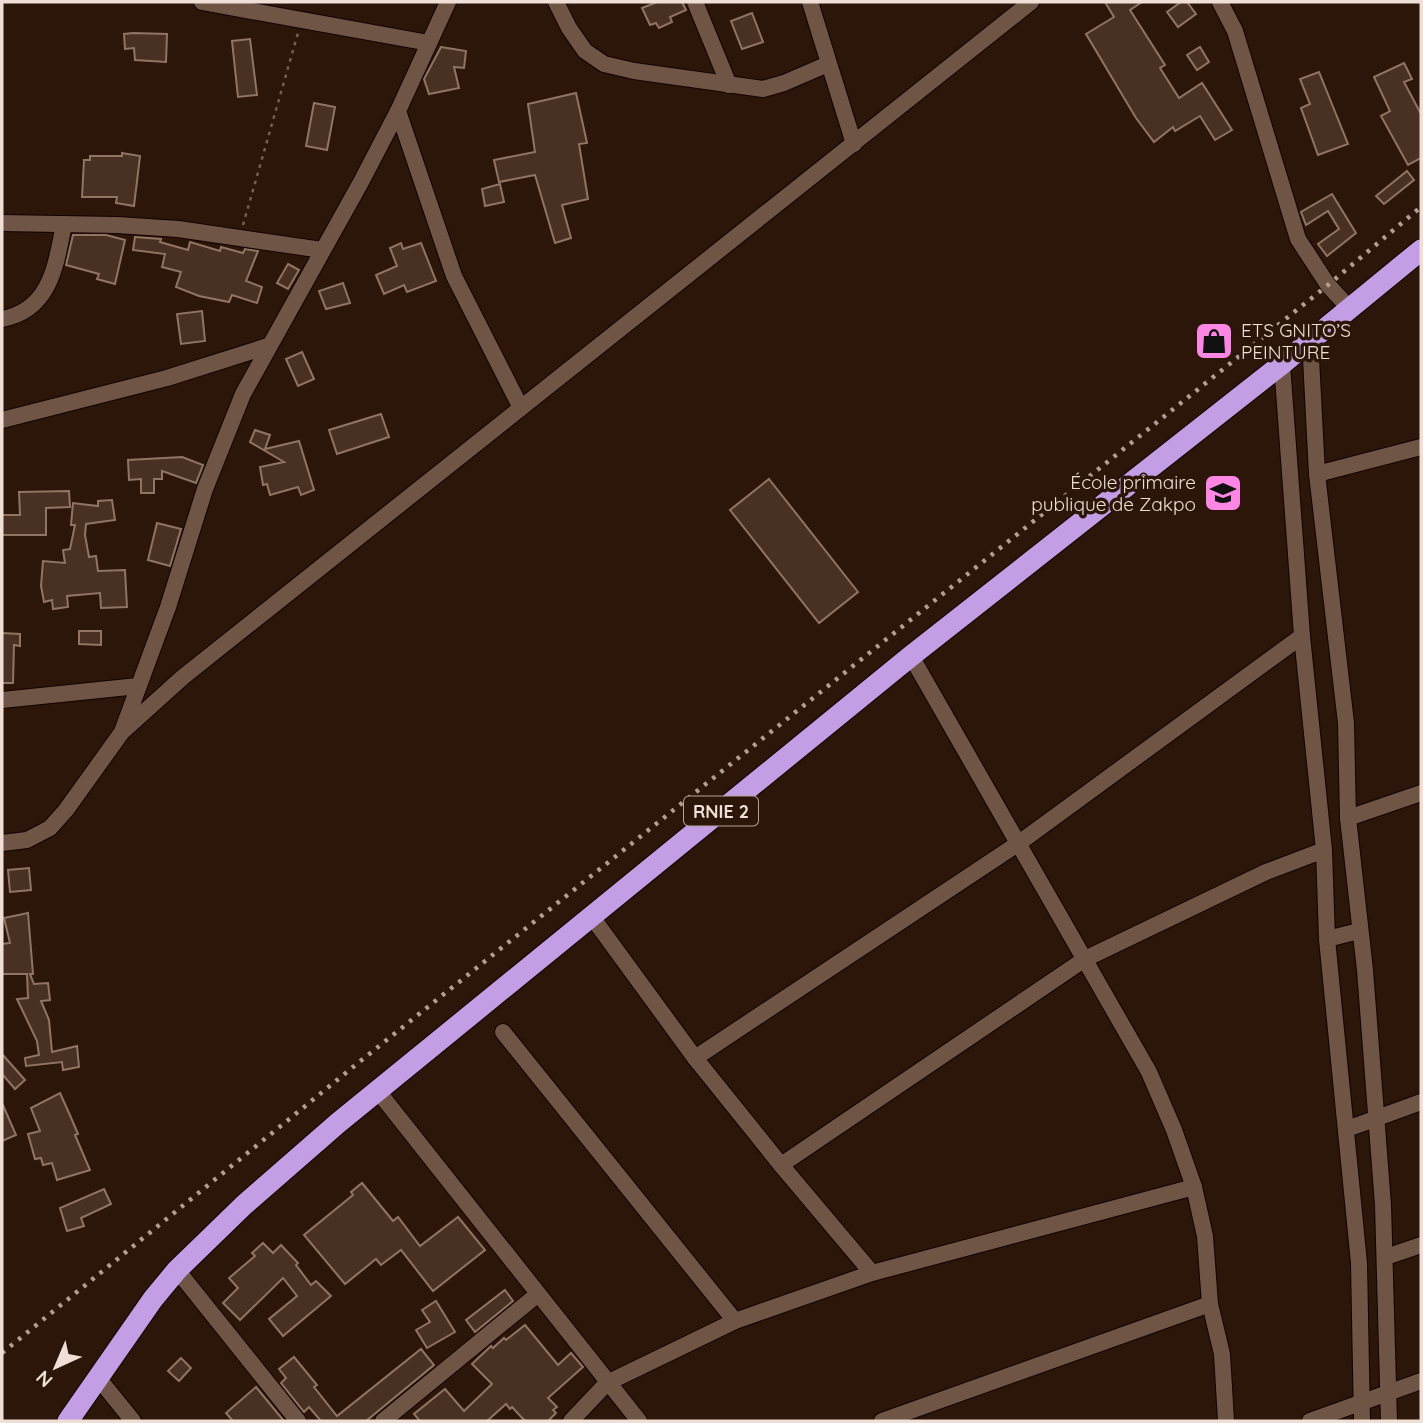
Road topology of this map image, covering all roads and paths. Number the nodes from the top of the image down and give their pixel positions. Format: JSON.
{"nodes":[{"id":1,"x":202,"y":2,"type":"edge"},
{"id":2,"x":448,"y":2,"type":"edge"},
{"id":3,"x":556,"y":2,"type":"edge"},
{"id":4,"x":695,"y":2,"type":"edge"},
{"id":5,"x":810,"y":2,"type":"edge"},
{"id":6,"x":1031,"y":2,"type":"edge"},
{"id":7,"x":1220,"y":2,"type":"edge"},
{"id":8,"x":302,"y":20,"type":"junction"},
{"id":9,"x":429,"y":43,"type":"junction"},
{"id":10,"x":828,"y":64,"type":"junction"},
{"id":11,"x":729,"y":85,"type":"junction"},
{"id":12,"x":398,"y":111,"type":"junction"},
{"id":13,"x":853,"y":144,"type":"junction"},
{"id":14,"x":2,"y":223,"type":"edge"},
{"id":15,"x":64,"y":224,"type":"junction"},
{"id":16,"x":240,"y":237,"type":"junction"},
{"id":17,"x":323,"y":250,"type":"junction"},
{"id":18,"x":1421,"y":250,"type":"edge"},
{"id":19,"x":1350,"y":309,"type":"junction"},
{"id":20,"x":2,"y":319,"type":"edge"},
{"id":21,"x":1310,"y":339,"type":"junction"},
{"id":22,"x":268,"y":346,"type":"junction"},
{"id":23,"x":1282,"y":364,"type":"junction"},
{"id":24,"x":520,"y":408,"type":"junction"},
{"id":25,"x":2,"y":421,"type":"edge"},
{"id":26,"x":1421,"y":447,"type":"edge"},
{"id":27,"x":1317,"y":474,"type":"junction"},
{"id":28,"x":1302,"y":636,"type":"junction"},
{"id":29,"x":911,"y":656,"type":"junction"},
{"id":30,"x":138,"y":686,"type":"junction"},
{"id":31,"x":2,"y":700,"type":"edge"},
{"id":32,"x":122,"y":732,"type":"junction"},
{"id":33,"x":1421,"y":793,"type":"edge"},
{"id":34,"x":1348,"y":818,"type":"junction"},
{"id":35,"x":2,"y":843,"type":"edge"},
{"id":36,"x":1019,"y":843,"type":"junction"},
{"id":37,"x":1324,"y":850,"type":"junction"},
{"id":38,"x":592,"y":917,"type":"junction"},
{"id":39,"x":1359,"y":931,"type":"junction"},
{"id":40,"x":1327,"y":939,"type":"junction"},
{"id":41,"x":1085,"y":959,"type":"junction"},
{"id":42,"x":503,"y":1032,"type":"dead end"},
{"id":43,"x":695,"y":1058,"type":"junction"},
{"id":44,"x":377,"y":1090,"type":"junction"},
{"id":45,"x":1421,"y":1102,"type":"edge"},
{"id":46,"x":1376,"y":1118,"type":"junction"},
{"id":47,"x":1347,"y":1129,"type":"junction"},
{"id":48,"x":781,"y":1165,"type":"junction"},
{"id":49,"x":1194,"y":1187,"type":"junction"},
{"id":50,"x":1421,"y":1245,"type":"edge"},
{"id":51,"x":1386,"y":1257,"type":"junction"},
{"id":52,"x":177,"y":1270,"type":"junction"},
{"id":53,"x":872,"y":1273,"type":"junction"},
{"id":54,"x":538,"y":1294,"type":"junction"},
{"id":55,"x":1210,"y":1304,"type":"junction"},
{"id":56,"x":735,"y":1321,"type":"junction"},
{"id":57,"x":99,"y":1379,"type":"junction"},
{"id":58,"x":1421,"y":1381,"type":"edge"},
{"id":59,"x":607,"y":1383,"type":"junction"},
{"id":60,"x":1388,"y":1393,"type":"junction"},
{"id":61,"x":1360,"y":1404,"type":"junction"},
{"id":62,"x":68,"y":1421,"type":"edge"},
{"id":63,"x":133,"y":1421,"type":"edge"},
{"id":64,"x":298,"y":1421,"type":"edge"},
{"id":65,"x":383,"y":1421,"type":"edge"},
{"id":66,"x":571,"y":1421,"type":"edge"},
{"id":67,"x":639,"y":1421,"type":"edge"},
{"id":68,"x":882,"y":1421,"type":"edge"},
{"id":69,"x":1227,"y":1421,"type":"edge"},
{"id":70,"x":1310,"y":1421,"type":"edge"},
{"id":71,"x":1362,"y":1421,"type":"edge"},
{"id":72,"x":1390,"y":1421,"type":"edge"}],
"edges":[{"from":1,"to":8,"type":"street"},
{"from":2,"to":9,"type":"street"},
{"from":3,"to":11,"type":"street"},
{"from":4,"to":11,"type":"street"},
{"from":5,"to":10,"type":"street"},
{"from":6,"to":13,"type":"street"},
{"from":7,"to":19,"type":"street"},
{"from":8,"to":9,"type":"street"},
{"from":8,"to":16,"type":"path"},
{"from":9,"to":12,"type":"street"},
{"from":10,"to":11,"type":"street"},
{"from":10,"to":13,"type":"street"},
{"from":12,"to":17,"type":"street"},
{"from":12,"to":24,"type":"street"},
{"from":13,"to":24,"type":"street"},
{"from":14,"to":15,"type":"street"},
{"from":15,"to":16,"type":"street"},
{"from":15,"to":20,"type":"street"},
{"from":16,"to":17,"type":"street"},
{"from":17,"to":22,"type":"street"},
{"from":18,"to":19,"type":"highway","number":"RNIE 2"},
{"from":19,"to":21,"type":"highway","number":"RNIE 2"},
{"from":21,"to":23,"type":"highway","number":"RNIE 2"},
{"from":21,"to":27,"type":"street"},
{"from":22,"to":25,"type":"street"},
{"from":22,"to":30,"type":"street"},
{"from":23,"to":28,"type":"street"},
{"from":23,"to":29,"type":"highway","number":"RNIE 2"},
{"from":24,"to":32,"type":"street"},
{"from":26,"to":27,"type":"street"},
{"from":27,"to":34,"type":"street"},
{"from":28,"to":36,"type":"street"},
{"from":28,"to":37,"type":"street"},
{"from":29,"to":36,"type":"street"},
{"from":29,"to":38,"type":"highway","number":"RNIE 2"},
{"from":30,"to":31,"type":"street"},
{"from":30,"to":32,"type":"street"},
{"from":32,"to":35,"type":"street"},
{"from":33,"to":34,"type":"street"},
{"from":34,"to":39,"type":"street"},
{"from":36,"to":41,"type":"street"},
{"from":36,"to":43,"type":"street"},
{"from":37,"to":40,"type":"street"},
{"from":37,"to":41,"type":"street"},
{"from":38,"to":43,"type":"street"},
{"from":38,"to":44,"type":"highway","number":"RNIE 2"},
{"from":39,"to":40,"type":"street"},
{"from":39,"to":46,"type":"street"},
{"from":40,"to":47,"type":"street"},
{"from":41,"to":48,"type":"street"},
{"from":41,"to":49,"type":"street"},
{"from":42,"to":56,"type":"street"},
{"from":43,"to":48,"type":"street"},
{"from":44,"to":52,"type":"highway","number":"RNIE 2"},
{"from":44,"to":54,"type":"street"},
{"from":45,"to":46,"type":"street"},
{"from":46,"to":47,"type":"street"},
{"from":46,"to":51,"type":"street"},
{"from":47,"to":61,"type":"street"},
{"from":48,"to":53,"type":"street"},
{"from":49,"to":53,"type":"street"},
{"from":49,"to":55,"type":"street"},
{"from":50,"to":51,"type":"street"},
{"from":51,"to":60,"type":"street"},
{"from":52,"to":57,"type":"highway","number":"RNIE 2"},
{"from":52,"to":64,"type":"street"},
{"from":53,"to":56,"type":"street"},
{"from":54,"to":59,"type":"street"},
{"from":54,"to":65,"type":"street"},
{"from":55,"to":68,"type":"street"},
{"from":55,"to":69,"type":"street"},
{"from":56,"to":59,"type":"street"},
{"from":57,"to":62,"type":"highway","number":"RNIE 2"},
{"from":57,"to":63,"type":"street"},
{"from":58,"to":60,"type":"street"},
{"from":59,"to":66,"type":"street"},
{"from":59,"to":67,"type":"street"},
{"from":60,"to":61,"type":"street"},
{"from":60,"to":72,"type":"street"},
{"from":61,"to":70,"type":"street"},
{"from":61,"to":71,"type":"street"}]}
